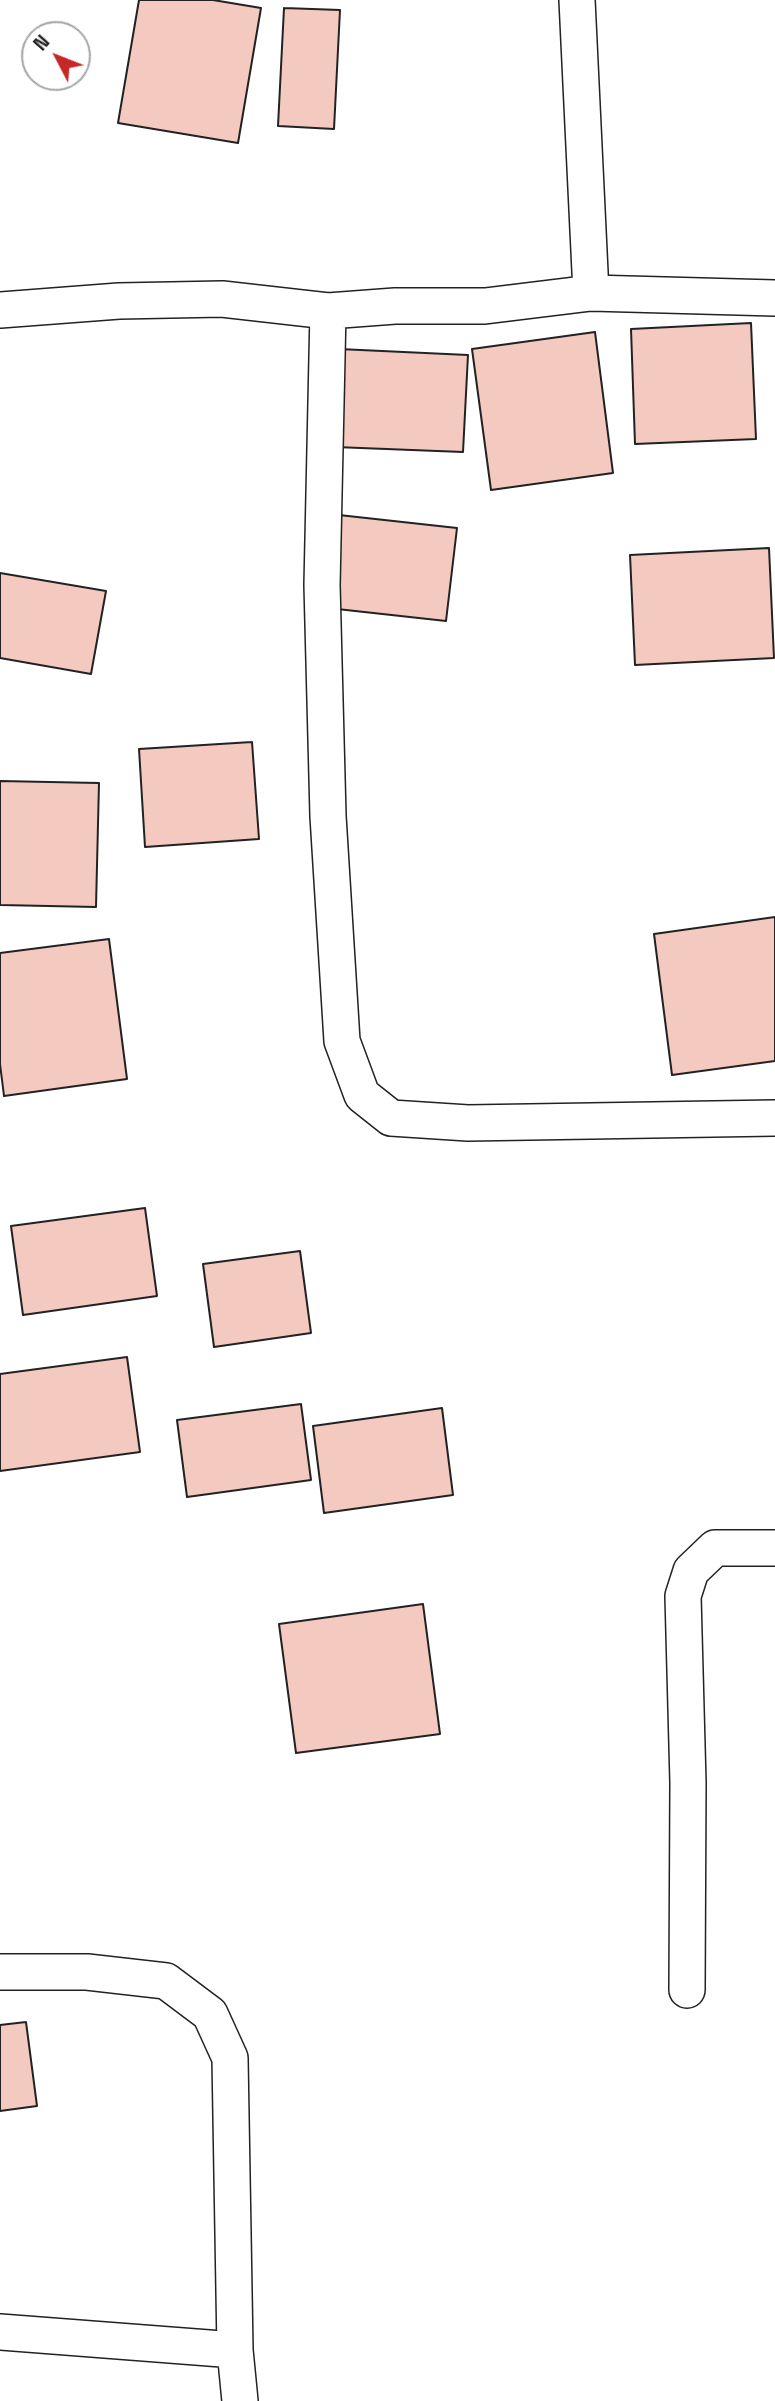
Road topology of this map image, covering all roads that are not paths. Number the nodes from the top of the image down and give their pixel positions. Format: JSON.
{"nodes":[{"id":1,"x":577,"y":0,"type":"edge"},
{"id":2,"x":591,"y":293,"type":"junction"},
{"id":3,"x":775,"y":298,"type":"edge"},
{"id":4,"x":0,"y":310,"type":"edge"},
{"id":5,"x":328,"y":311,"type":"junction"},
{"id":6,"x":775,"y":1118,"type":"edge"},
{"id":7,"x":775,"y":1548,"type":"edge"},
{"id":8,"x":0,"y":1972,"type":"edge"},
{"id":9,"x":687,"y":1990,"type":"dead end"},
{"id":10,"x":0,"y":2332,"type":"edge"},
{"id":11,"x":235,"y":2350,"type":"junction"},
{"id":12,"x":240,"y":2401,"type":"edge"}],
"edges":[{"from":1,"to":2,"type":"street"},
{"from":2,"to":3,"type":"street"},
{"from":2,"to":5,"type":"street"},
{"from":4,"to":5,"type":"street"},
{"from":5,"to":6,"type":"street"},
{"from":7,"to":9,"type":"street"},
{"from":8,"to":11,"type":"street"},
{"from":10,"to":11,"type":"street"},
{"from":11,"to":12,"type":"street"}]}
